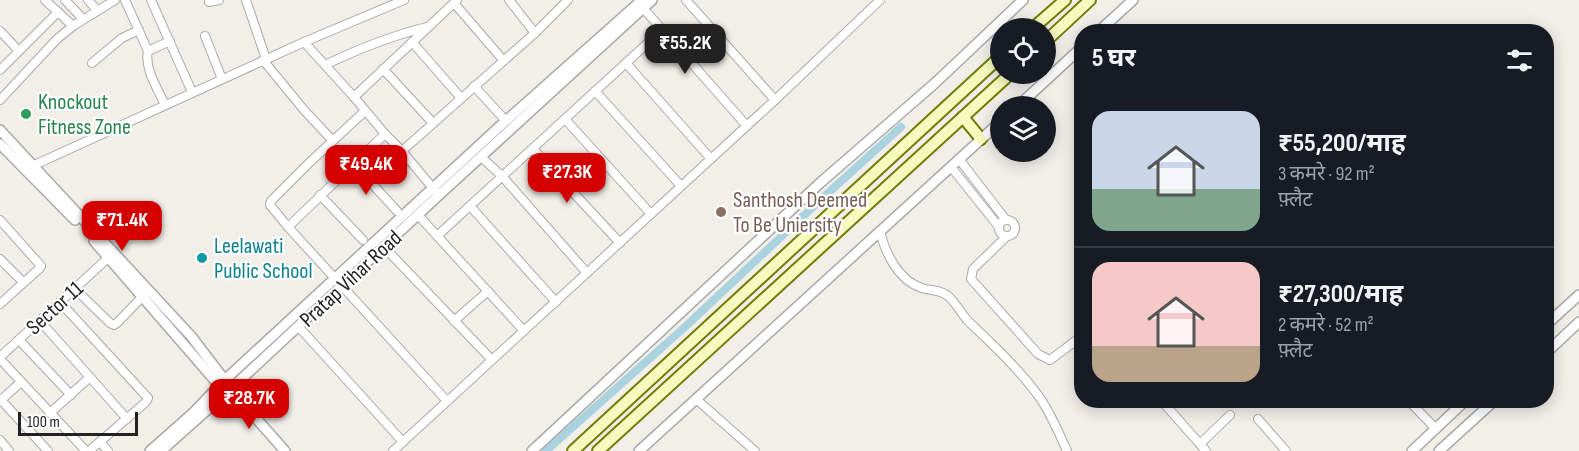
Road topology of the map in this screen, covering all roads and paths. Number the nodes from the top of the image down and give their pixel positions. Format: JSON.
{"nodes":[{"id":1,"x":45,"y":0,"type":"edge"},
{"id":2,"x":65,"y":0,"type":"edge"},
{"id":3,"x":88,"y":0,"type":"edge"},
{"id":4,"x":115,"y":0,"type":"edge"},
{"id":5,"x":125,"y":0,"type":"edge"},
{"id":6,"x":151,"y":0,"type":"edge"},
{"id":7,"x":219,"y":0,"type":"edge"},
{"id":8,"x":246,"y":0,"type":"edge"},
{"id":9,"x":404,"y":0,"type":"edge"},
{"id":10,"x":509,"y":0,"type":"edge"},
{"id":11,"x":567,"y":0,"type":"edge"},
{"id":12,"x":652,"y":0,"type":"edge"},
{"id":13,"x":686,"y":0,"type":"edge"},
{"id":14,"x":880,"y":0,"type":"edge"},
{"id":15,"x":1023,"y":0,"type":"edge"},
{"id":16,"x":1065,"y":0,"type":"edge"},
{"id":17,"x":1090,"y":0,"type":"edge"},
{"id":18,"x":1133,"y":0,"type":"edge"},
{"id":19,"x":456,"y":1,"type":"edge"},
{"id":20,"x":209,"y":2,"type":"dead end"},
{"id":21,"x":387,"y":3,"type":"edge"},
{"id":22,"x":643,"y":4,"type":"edge"},
{"id":23,"x":97,"y":10,"type":"junction"},
{"id":24,"x":58,"y":12,"type":"junction"},
{"id":25,"x":1044,"y":18,"type":"edge"},
{"id":26,"x":83,"y":19,"type":"junction"},
{"id":27,"x":1107,"y":24,"type":"edge"},
{"id":28,"x":73,"y":26,"type":"junction"},
{"id":29,"x":428,"y":27,"type":"junction"},
{"id":30,"x":139,"y":30,"type":"junction"},
{"id":31,"x":662,"y":30,"type":"junction"},
{"id":32,"x":0,"y":31,"type":"edge"},
{"id":33,"x":1056,"y":32,"type":"edge"},
{"id":34,"x":535,"y":33,"type":"junction"},
{"id":35,"x":205,"y":36,"type":"dead end"},
{"id":36,"x":170,"y":41,"type":"junction"},
{"id":37,"x":304,"y":42,"type":"junction"},
{"id":38,"x":412,"y":42,"type":"junction"},
{"id":39,"x":19,"y":51,"type":"junction"},
{"id":40,"x":148,"y":51,"type":"junction"},
{"id":41,"x":1074,"y":54,"type":"edge"},
{"id":42,"x":265,"y":59,"type":"junction"},
{"id":43,"x":503,"y":60,"type":"junction"},
{"id":44,"x":92,"y":63,"type":"dead end"},
{"id":45,"x":626,"y":63,"type":"junction"},
{"id":46,"x":325,"y":65,"type":"junction"},
{"id":47,"x":990,"y":66,"type":"edge"},
{"id":48,"x":383,"y":69,"type":"junction"},
{"id":49,"x":0,"y":70,"type":"edge"},
{"id":50,"x":222,"y":79,"type":"junction"},
{"id":51,"x":999,"y":84,"type":"edge"},
{"id":52,"x":474,"y":86,"type":"junction"},
{"id":53,"x":595,"y":91,"type":"junction"},
{"id":54,"x":192,"y":92,"type":"junction"},
{"id":55,"x":1029,"y":96,"type":"edge"},
{"id":56,"x":354,"y":97,"type":"junction"},
{"id":57,"x":461,"y":98,"type":"junction"},
{"id":58,"x":0,"y":100,"type":"edge"},
{"id":59,"x":775,"y":100,"type":"junction"},
{"id":60,"x":165,"y":105,"type":"junction"},
{"id":61,"x":365,"y":111,"type":"junction"},
{"id":62,"x":963,"y":117,"type":"junction"},
{"id":63,"x":565,"y":119,"type":"junction"},
{"id":64,"x":506,"y":121,"type":"junction"},
{"id":65,"x":433,"y":123,"type":"junction"},
{"id":66,"x":747,"y":126,"type":"junction"},
{"id":67,"x":0,"y":130,"type":"edge"},
{"id":68,"x":990,"y":131,"type":"edge"},
{"id":69,"x":385,"y":134,"type":"junction"},
{"id":70,"x":981,"y":139,"type":"junction"},
{"id":71,"x":333,"y":141,"type":"junction"},
{"id":72,"x":3,"y":142,"type":"edge"},
{"id":73,"x":532,"y":148,"type":"junction"},
{"id":74,"x":402,"y":152,"type":"junction"},
{"id":75,"x":481,"y":157,"type":"junction"},
{"id":76,"x":711,"y":159,"type":"junction"},
{"id":77,"x":959,"y":159,"type":"junction"},
{"id":78,"x":352,"y":164,"type":"junction"},
{"id":79,"x":29,"y":167,"type":"junction"},
{"id":80,"x":951,"y":167,"type":"junction"},
{"id":81,"x":502,"y":176,"type":"junction"},
{"id":82,"x":681,"y":186,"type":"junction"},
{"id":83,"x":436,"y":192,"type":"junction"},
{"id":84,"x":320,"y":195,"type":"junction"},
{"id":85,"x":470,"y":206,"type":"junction"},
{"id":86,"x":397,"y":211,"type":"dead end"},
{"id":87,"x":651,"y":214,"type":"junction"},
{"id":88,"x":418,"y":215,"type":"junction"},
{"id":89,"x":0,"y":220,"type":"edge"},
{"id":90,"x":1006,"y":220,"type":"junction"},
{"id":91,"x":288,"y":227,"type":"junction"},
{"id":92,"x":999,"y":227,"type":"junction"},
{"id":93,"x":880,"y":231,"type":"junction"},
{"id":94,"x":437,"y":236,"type":"junction"},
{"id":95,"x":1007,"y":236,"type":"junction"},
{"id":96,"x":363,"y":240,"type":"dead end"},
{"id":97,"x":620,"y":243,"type":"junction"},
{"id":98,"x":384,"y":247,"type":"junction"},
{"id":99,"x":109,"y":257,"type":"junction"},
{"id":100,"x":0,"y":259,"type":"edge"},
{"id":101,"x":587,"y":273,"type":"junction"},
{"id":102,"x":334,"y":278,"type":"junction"},
{"id":103,"x":23,"y":282,"type":"junction"},
{"id":104,"x":341,"y":286,"type":"junction"},
{"id":105,"x":75,"y":289,"type":"junction"},
{"id":106,"x":488,"y":291,"type":"junction"},
{"id":107,"x":1579,"y":295,"type":"edge"},
{"id":108,"x":143,"y":296,"type":"junction"},
{"id":109,"x":0,"y":302,"type":"edge"},
{"id":110,"x":60,"y":302,"type":"junction"},
{"id":111,"x":556,"y":302,"type":"junction"},
{"id":112,"x":1554,"y":318,"type":"edge"},
{"id":113,"x":454,"y":321,"type":"junction"},
{"id":114,"x":41,"y":322,"type":"dead end"},
{"id":115,"x":1579,"y":322,"type":"edge"},
{"id":116,"x":298,"y":326,"type":"junction"},
{"id":117,"x":524,"y":331,"type":"junction"},
{"id":118,"x":19,"y":340,"type":"junction"},
{"id":119,"x":1074,"y":342,"type":"edge"},
{"id":120,"x":1554,"y":345,"type":"edge"},
{"id":121,"x":0,"y":358,"type":"edge"},
{"id":122,"x":492,"y":360,"type":"junction"},
{"id":123,"x":90,"y":377,"type":"junction"},
{"id":124,"x":21,"y":382,"type":"junction"},
{"id":125,"x":226,"y":385,"type":"junction"},
{"id":126,"x":70,"y":395,"type":"junction"},
{"id":127,"x":696,"y":399,"type":"junction"},
{"id":128,"x":1,"y":401,"type":"edge"},
{"id":129,"x":447,"y":401,"type":"junction"},
{"id":130,"x":1168,"y":408,"type":"edge"},
{"id":131,"x":1416,"y":408,"type":"edge"},
{"id":132,"x":1458,"y":408,"type":"edge"},
{"id":133,"x":1486,"y":408,"type":"edge"},
{"id":134,"x":50,"y":413,"type":"junction"},
{"id":135,"x":1230,"y":415,"type":"dead end"},
{"id":136,"x":127,"y":419,"type":"junction"},
{"id":137,"x":1258,"y":419,"type":"dead end"},
{"id":138,"x":1436,"y":429,"type":"junction"},
{"id":139,"x":0,"y":441,"type":"edge"},
{"id":140,"x":100,"y":442,"type":"junction"},
{"id":141,"x":403,"y":442,"type":"junction"},
{"id":142,"x":1200,"y":444,"type":"junction"},
{"id":143,"x":9,"y":451,"type":"edge"},
{"id":144,"x":48,"y":451,"type":"edge"},
{"id":145,"x":88,"y":451,"type":"edge"},
{"id":146,"x":108,"y":451,"type":"edge"},
{"id":147,"x":150,"y":451,"type":"edge"},
{"id":148,"x":161,"y":451,"type":"edge"},
{"id":149,"x":285,"y":451,"type":"edge"},
{"id":150,"x":393,"y":451,"type":"edge"},
{"id":151,"x":532,"y":451,"type":"edge"},
{"id":152,"x":573,"y":451,"type":"edge"},
{"id":153,"x":598,"y":451,"type":"edge"},
{"id":154,"x":639,"y":451,"type":"edge"},
{"id":155,"x":755,"y":451,"type":"edge"},
{"id":156,"x":1067,"y":451,"type":"edge"},
{"id":157,"x":1206,"y":451,"type":"edge"},
{"id":158,"x":1286,"y":451,"type":"edge"},
{"id":159,"x":1412,"y":451,"type":"edge"},
{"id":160,"x":1439,"y":451,"type":"edge"}],
"edges":[{"from":1,"to":24,"type":"street"},
{"from":2,"to":26,"type":"street"},
{"from":3,"to":23,"type":"street"},
{"from":4,"to":23,"type":"street"},
{"from":5,"to":30,"type":"street"},
{"from":6,"to":36,"type":"street"},
{"from":7,"to":20,"type":"street"},
{"from":8,"to":42,"type":"street"},
{"from":9,"to":21,"type":"street"},
{"from":10,"to":34,"type":"street"},
{"from":11,"to":34,"type":"street"},
{"from":12,"to":22,"type":"street","name":"Pratap Vihar Road"},
{"from":13,"to":59,"type":"street"},
{"from":14,"to":59,"type":"street"},
{"from":15,"to":151,"type":"street"},
{"from":16,"to":25,"type":"main road"},
{"from":17,"to":33,"type":"main road"},
{"from":18,"to":27,"type":"street"},
{"from":19,"to":29,"type":"street"},
{"from":19,"to":43,"type":"street"},
{"from":21,"to":37,"type":"street"},
{"from":22,"to":31,"type":"street"},
{"from":22,"to":64,"type":"street","name":"Pratap Vihar Road"},
{"from":22,"to":75,"type":"street","name":"Pratap Vihar Road"},
{"from":23,"to":26,"type":"street"},
{"from":24,"to":28,"type":"street"},
{"from":24,"to":39,"type":"street"},
{"from":26,"to":28,"type":"street"},
{"from":28,"to":58,"type":"street"},
{"from":29,"to":38,"type":"street"},
{"from":29,"to":46,"type":"street"},
{"from":30,"to":40,"type":"street"},
{"from":30,"to":44,"type":"street"},
{"from":31,"to":45,"type":"street"},
{"from":31,"to":66,"type":"street"},
{"from":32,"to":39,"type":"street"},
{"from":34,"to":43,"type":"street"},
{"from":35,"to":50,"type":"street"},
{"from":36,"to":40,"type":"street"},
{"from":36,"to":54,"type":"street"},
{"from":37,"to":42,"type":"street"},
{"from":37,"to":46,"type":"street"},
{"from":38,"to":48,"type":"street"},
{"from":38,"to":57,"type":"street"},
{"from":39,"to":49,"type":"street"},
{"from":40,"to":60,"type":"street"},
{"from":41,"to":55,"type":"street"},
{"from":42,"to":50,"type":"street"},
{"from":42,"to":71,"type":"street"},
{"from":43,"to":52,"type":"street"},
{"from":45,"to":53,"type":"street"},
{"from":45,"to":76,"type":"street"},
{"from":46,"to":56,"type":"street"},
{"from":47,"to":152,"type":"main road"},
{"from":48,"to":56,"type":"street"},
{"from":48,"to":65,"type":"street"},
{"from":50,"to":54,"type":"street"},
{"from":51,"to":62,"type":"main road"},
{"from":52,"to":57,"type":"street"},
{"from":52,"to":64,"type":"street"},
{"from":53,"to":63,"type":"street"},
{"from":53,"to":82,"type":"street"},
{"from":54,"to":60,"type":"street"},
{"from":56,"to":61,"type":"street"},
{"from":57,"to":65,"type":"street"},
{"from":59,"to":66,"type":"street"},
{"from":60,"to":79,"type":"street"},
{"from":61,"to":69,"type":"street"},
{"from":61,"to":71,"type":"street"},
{"from":62,"to":70,"type":"main road"},
{"from":62,"to":153,"type":"main road"},
{"from":63,"to":73,"type":"street"},
{"from":63,"to":87,"type":"street"},
{"from":64,"to":83,"type":"street","name":"Pratap Vihar Road"},
{"from":65,"to":74,"type":"street"},
{"from":66,"to":76,"type":"street"},
{"from":67,"to":72,"type":"street"},
{"from":68,"to":70,"type":"street"},
{"from":69,"to":74,"type":"street"},
{"from":69,"to":78,"type":"street"},
{"from":70,"to":77,"type":"street"},
{"from":71,"to":91,"type":"street"},
{"from":72,"to":79,"type":"street"},
{"from":73,"to":81,"type":"street"},
{"from":73,"to":97,"type":"street"},
{"from":74,"to":83,"type":"street"},
{"from":75,"to":81,"type":"street"},
{"from":75,"to":83,"type":"street","name":"Pratap Vihar Road"},
{"from":76,"to":82,"type":"street"},
{"from":77,"to":80,"type":"street"},
{"from":77,"to":90,"type":"street"},
{"from":78,"to":84,"type":"street"},
{"from":78,"to":86,"type":"street"},
{"from":79,"to":99,"type":"street"},
{"from":79,"to":125,"type":"street"},
{"from":80,"to":92,"type":"street"},
{"from":80,"to":93,"type":"street"},
{"from":81,"to":85,"type":"street"},
{"from":81,"to":101,"type":"street"},
{"from":82,"to":87,"type":"street"},
{"from":83,"to":88,"type":"street","name":"Pratap Vihar Road"},
{"from":83,"to":102,"type":"street","name":"Pratap Vihar Road"},
{"from":84,"to":91,"type":"street"},
{"from":84,"to":96,"type":"street"},
{"from":85,"to":94,"type":"street"},
{"from":85,"to":111,"type":"street"},
{"from":87,"to":97,"type":"street"},
{"from":88,"to":94,"type":"street"},
{"from":88,"to":98,"type":"street","name":"Pratap Vihar Road"},
{"from":89,"to":103,"type":"street"},
{"from":90,"to":92,"type":"street"},
{"from":90,"to":95,"type":"street"},
{"from":91,"to":102,"type":"street"},
{"from":92,"to":95,"type":"street"},
{"from":93,"to":127,"type":"street"},
{"from":93,"to":156,"type":"street"},
{"from":94,"to":106,"type":"street"},
{"from":95,"to":119,"type":"street"},
{"from":97,"to":101,"type":"street"},
{"from":98,"to":104,"type":"street","name":"Pratap Vihar Road"},
{"from":98,"to":113,"type":"street"},
{"from":99,"to":105,"type":"street","name":"Sector 11"},
{"from":99,"to":108,"type":"street"},
{"from":100,"to":103,"type":"street"},
{"from":101,"to":111,"type":"street"},
{"from":102,"to":104,"type":"street"},
{"from":102,"to":125,"type":"street","name":"Pratap Vihar Road"},
{"from":103,"to":109,"type":"street"},
{"from":104,"to":116,"type":"street","name":"Pratap Vihar Road"},
{"from":104,"to":129,"type":"street"},
{"from":105,"to":108,"type":"street"},
{"from":105,"to":110,"type":"street","name":"Sector 11"},
{"from":106,"to":113,"type":"street"},
{"from":106,"to":117,"type":"street"},
{"from":107,"to":112,"type":"street"},
{"from":108,"to":125,"type":"street"},
{"from":110,"to":118,"type":"street","name":"Sector 11"},
{"from":110,"to":136,"type":"street"},
{"from":111,"to":117,"type":"street"},
{"from":113,"to":122,"type":"street"},
{"from":114,"to":123,"type":"street"},
{"from":115,"to":120,"type":"street"},
{"from":116,"to":125,"type":"street","name":"Pratap Vihar Road"},
{"from":116,"to":141,"type":"street"},
{"from":117,"to":122,"type":"street"},
{"from":118,"to":121,"type":"street","name":"Sector 11"},
{"from":118,"to":126,"type":"street"},
{"from":121,"to":124,"type":"street"},
{"from":122,"to":129,"type":"street"},
{"from":123,"to":126,"type":"street"},
{"from":123,"to":136,"type":"street"},
{"from":124,"to":128,"type":"street"},
{"from":124,"to":134,"type":"street"},
{"from":125,"to":147,"type":"street","name":"Pratap Vihar Road"},
{"from":125,"to":148,"type":"street","name":"Pratap Vihar Road"},
{"from":125,"to":149,"type":"street"},
{"from":126,"to":134,"type":"street"},
{"from":127,"to":154,"type":"street"},
{"from":127,"to":155,"type":"street"},
{"from":128,"to":144,"type":"street"},
{"from":129,"to":141,"type":"street"},
{"from":130,"to":142,"type":"street"},
{"from":131,"to":138,"type":"street"},
{"from":132,"to":138,"type":"street"},
{"from":133,"to":160,"type":"street"},
{"from":134,"to":145,"type":"street"},
{"from":135,"to":142,"type":"street"},
{"from":136,"to":140,"type":"street"},
{"from":137,"to":158,"type":"street"},
{"from":138,"to":159,"type":"street"},
{"from":139,"to":143,"type":"street"},
{"from":140,"to":145,"type":"street"},
{"from":140,"to":146,"type":"street"},
{"from":141,"to":150,"type":"street"},
{"from":142,"to":157,"type":"street"}]}
